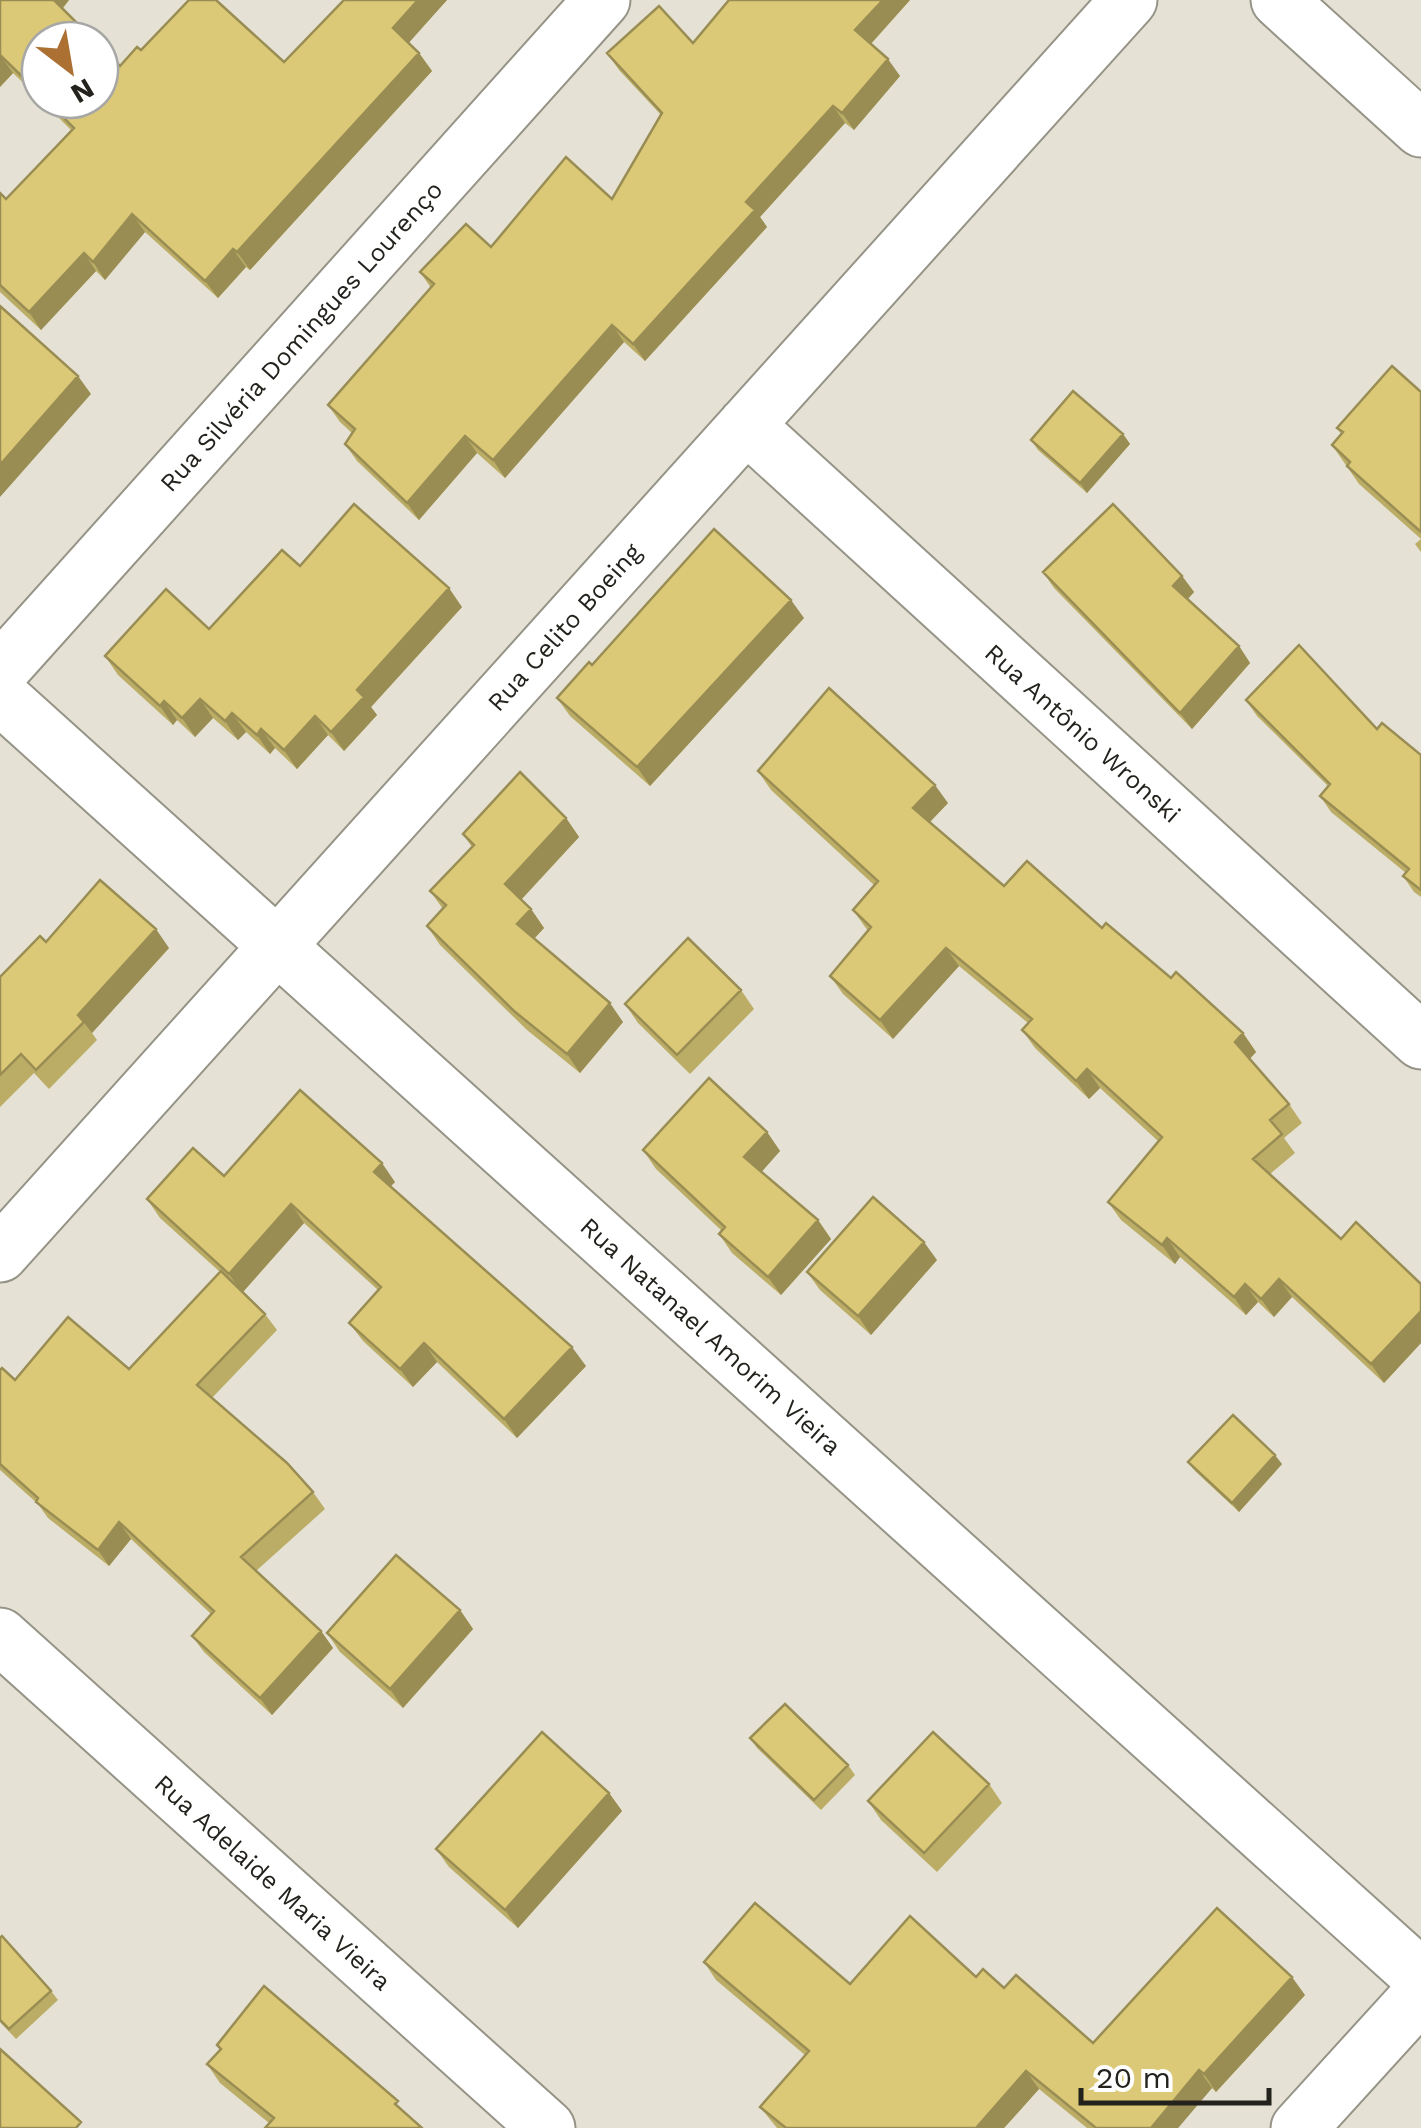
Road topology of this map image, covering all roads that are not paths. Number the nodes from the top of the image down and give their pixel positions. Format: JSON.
{"nodes":[{"id":1,"x":602,"y":0,"type":"edge"},
{"id":2,"x":1128,"y":0,"type":"edge"},
{"id":3,"x":1279,"y":0,"type":"edge"},
{"id":4,"x":1421,"y":129,"type":"edge"},
{"id":5,"x":746,"y":426,"type":"junction"},
{"id":6,"x":0,"y":671,"type":"edge"},
{"id":7,"x":0,"y":696,"type":"edge"},
{"id":8,"x":277,"y":946,"type":"junction"},
{"id":9,"x":1421,"y":1041,"type":"edge"},
{"id":10,"x":0,"y":1254,"type":"edge"},
{"id":11,"x":0,"y":1636,"type":"edge"},
{"id":12,"x":1421,"y":1977,"type":"edge"},
{"id":13,"x":1421,"y":1994,"type":"edge"},
{"id":14,"x":546,"y":2128,"type":"edge"},
{"id":15,"x":1300,"y":2128,"type":"edge"}],
"edges":[{"from":1,"to":6,"type":"street","name":"Rua Silvéria Domingues Lourenço"},
{"from":2,"to":5,"type":"street","name":"Rua Celito Boeing"},
{"from":3,"to":4,"type":"street"},
{"from":5,"to":8,"type":"street","name":"Rua Celito Boeing"},
{"from":5,"to":9,"type":"street","name":"Rua Antônio Wronski"},
{"from":7,"to":8,"type":"street","name":"Rua Natanael Amorim Vieira"},
{"from":8,"to":10,"type":"street","name":"Rua Celito Boeing"},
{"from":8,"to":12,"type":"street","name":"Rua Natanael Amorim Vieira"},
{"from":11,"to":14,"type":"street","name":"Rua Adelaide Maria Vieira"},
{"from":13,"to":15,"type":"street"}]}
